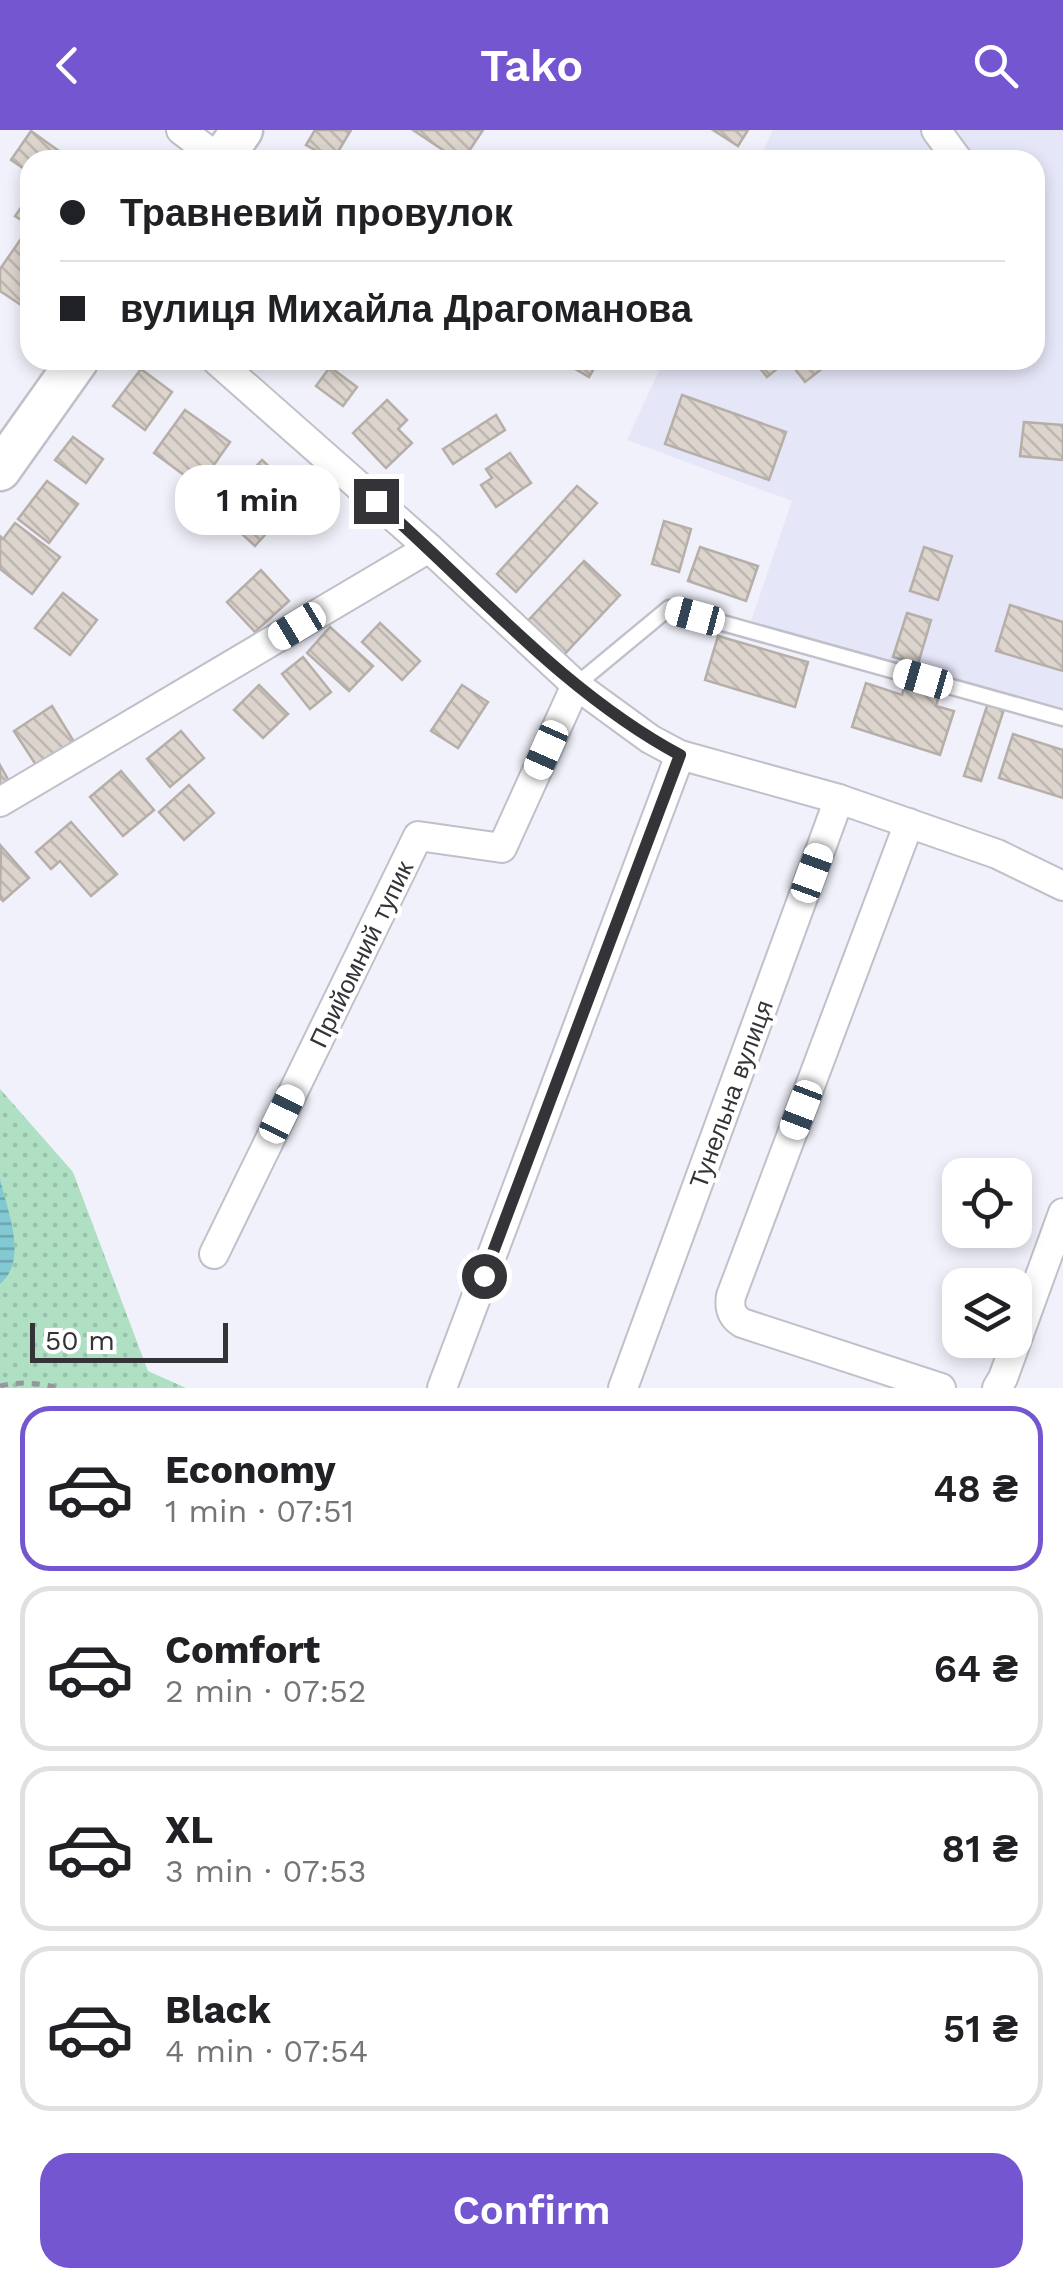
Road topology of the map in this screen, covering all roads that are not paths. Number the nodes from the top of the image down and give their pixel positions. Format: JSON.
{"nodes":[{"id":1,"x":181,"y":130,"type":"edge"},
{"id":2,"x":207,"y":150,"type":"edge"},
{"id":3,"x":71,"y":370,"type":"edge"},
{"id":4,"x":227,"y":370,"type":"edge"},
{"id":5,"x":0,"y":470,"type":"edge"},
{"id":6,"x":429,"y":548,"type":"junction"},
{"id":7,"x":576,"y":686,"type":"junction"},
{"id":8,"x":1063,"y":718,"type":"edge"},
{"id":9,"x":680,"y":755,"type":"junction"},
{"id":10,"x":840,"y":799,"type":"junction"},
{"id":11,"x":0,"y":802,"type":"edge"},
{"id":12,"x":909,"y":823,"type":"junction"},
{"id":13,"x":1063,"y":886,"type":"edge"},
{"id":14,"x":1063,"y":1213,"type":"edge"},
{"id":15,"x":214,"y":1254,"type":"dead end"},
{"id":16,"x":442,"y":1388,"type":"edge"},
{"id":17,"x":624,"y":1388,"type":"edge"},
{"id":18,"x":941,"y":1388,"type":"edge"},
{"id":19,"x":997,"y":1388,"type":"edge"}],
"edges":[{"from":1,"to":2,"type":"street"},
{"from":3,"to":5,"type":"main road"},
{"from":4,"to":6,"type":"street"},
{"from":6,"to":7,"type":"street"},
{"from":6,"to":11,"type":"street"},
{"from":7,"to":8,"type":"lane"},
{"from":7,"to":9,"type":"street"},
{"from":7,"to":15,"type":"street","name":"Прийомний тупик"},
{"from":9,"to":10,"type":"street"},
{"from":9,"to":16,"type":"street"},
{"from":10,"to":12,"type":"street"},
{"from":10,"to":17,"type":"street","name":"Тунельна вулиця"},
{"from":12,"to":13,"type":"street"},
{"from":12,"to":18,"type":"street"},
{"from":14,"to":19,"type":"street"}]}
